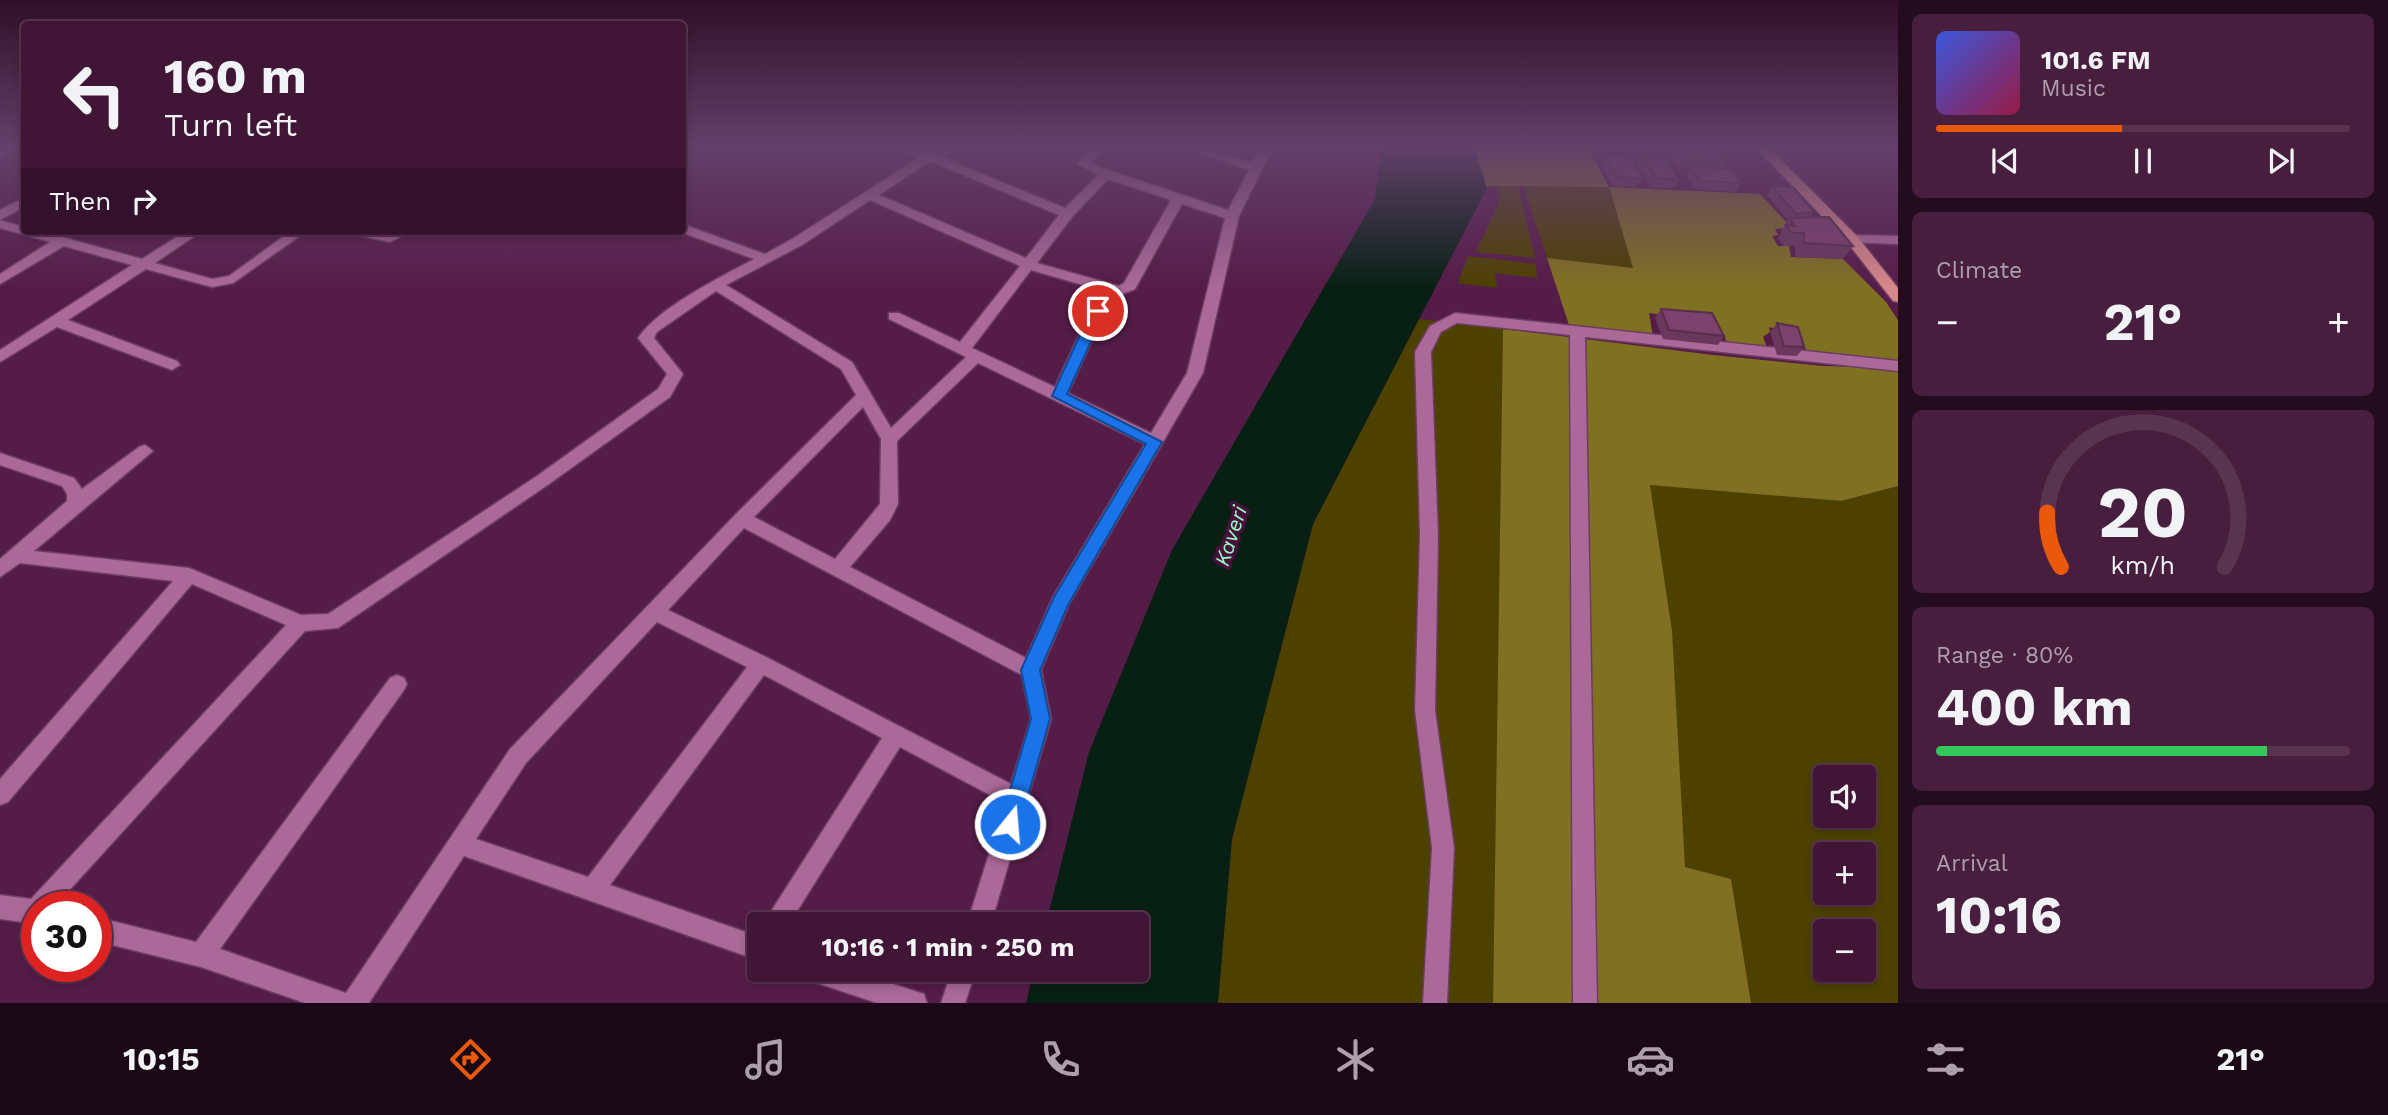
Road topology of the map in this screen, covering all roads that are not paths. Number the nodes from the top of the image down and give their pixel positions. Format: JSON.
{"nodes":[{"id":1,"x":1017,"y":194,"type":"edge"},
{"id":2,"x":1086,"y":194,"type":"edge"},
{"id":3,"x":1166,"y":194,"type":"edge"},
{"id":4,"x":1243,"y":194,"type":"edge"},
{"id":5,"x":1807,"y":194,"type":"edge"},
{"id":6,"x":869,"y":195,"type":"joint"},
{"id":7,"x":1180,"y":198,"type":"junction"},
{"id":8,"x":21,"y":204,"type":"edge"},
{"id":9,"x":1066,"y":214,"type":"junction"},
{"id":10,"x":0,"y":216,"type":"edge"},
{"id":11,"x":1232,"y":216,"type":"junction"},
{"id":12,"x":0,"y":224,"type":"edge"},
{"id":13,"x":686,"y":229,"type":"edge"},
{"id":14,"x":21,"y":230,"type":"edge"},
{"id":15,"x":40,"y":235,"type":"edge"},
{"id":16,"x":189,"y":235,"type":"edge"},
{"id":17,"x":294,"y":235,"type":"edge"},
{"id":18,"x":376,"y":235,"type":"edge"},
{"id":19,"x":396,"y":235,"type":"edge"},
{"id":20,"x":1852,"y":239,"type":"junction"},
{"id":21,"x":1898,"y":240,"type":"edge"},
{"id":22,"x":62,"y":241,"type":"junction"},
{"id":23,"x":764,"y":258,"type":"junction"},
{"id":24,"x":145,"y":263,"type":"junction"},
{"id":25,"x":1030,"y":265,"type":"junction"},
{"id":26,"x":0,"y":280,"type":"edge"},
{"id":27,"x":716,"y":285,"type":"junction"},
{"id":28,"x":1108,"y":289,"type":"junction"},
{"id":29,"x":1898,"y":298,"type":"edge"},
{"id":30,"x":894,"y":316,"type":"dead end"},
{"id":31,"x":56,"y":321,"type":"junction"},
{"id":32,"x":1577,"y":333,"type":"junction"},
{"id":33,"x":970,"y":353,"type":"junction"},
{"id":34,"x":0,"y":358,"type":"edge"},
{"id":35,"x":172,"y":365,"type":"dead end"},
{"id":36,"x":1898,"y":366,"type":"edge"},
{"id":37,"x":865,"y":396,"type":"junction"},
{"id":38,"x":1059,"y":396,"type":"junction"},
{"id":39,"x":889,"y":439,"type":"junction"},
{"id":40,"x":1154,"y":442,"type":"junction"},
{"id":41,"x":145,"y":451,"type":"dead end"},
{"id":42,"x":0,"y":459,"type":"edge"},
{"id":43,"x":76,"y":503,"type":"junction"},
{"id":44,"x":742,"y":519,"type":"junction"},
{"id":45,"x":17,"y":556,"type":"junction"},
{"id":46,"x":838,"y":569,"type":"junction"},
{"id":47,"x":0,"y":570,"type":"edge"},
{"id":48,"x":189,"y":575,"type":"junction"},
{"id":49,"x":654,"y":612,"type":"junction"},
{"id":50,"x":300,"y":623,"type":"junction"},
{"id":51,"x":761,"y":664,"type":"junction"},
{"id":52,"x":1031,"y":670,"type":"junction"},
{"id":53,"x":397,"y":684,"type":"dead end"},
{"id":54,"x":896,"y":735,"type":"junction"},
{"id":55,"x":0,"y":795,"type":"edge"},
{"id":56,"x":1018,"y":799,"type":"junction"},
{"id":57,"x":460,"y":844,"type":"junction"},
{"id":58,"x":54,"y":891,"type":"edge"},
{"id":59,"x":592,"y":891,"type":"junction"},
{"id":60,"x":0,"y":906,"type":"edge"},
{"id":61,"x":21,"y":908,"type":"edge"},
{"id":62,"x":783,"y":912,"type":"edge"},
{"id":63,"x":982,"y":912,"type":"edge"},
{"id":64,"x":112,"y":933,"type":"edge"},
{"id":65,"x":747,"y":946,"type":"edge"},
{"id":66,"x":201,"y":955,"type":"junction"},
{"id":67,"x":851,"y":982,"type":"edge"},
{"id":68,"x":960,"y":982,"type":"edge"},
{"id":69,"x":341,"y":1003,"type":"edge"},
{"id":70,"x":354,"y":1003,"type":"edge"},
{"id":71,"x":915,"y":1003,"type":"edge"},
{"id":72,"x":953,"y":1003,"type":"edge"},
{"id":73,"x":1435,"y":1003,"type":"edge"},
{"id":74,"x":1585,"y":1003,"type":"edge"}],
"edges":[{"from":1,"to":9,"type":"street"},
{"from":2,"to":9,"type":"street"},
{"from":3,"to":7,"type":"street"},
{"from":4,"to":11,"type":"street"},
{"from":5,"to":20,"type":"main road"},
{"from":6,"to":23,"type":"street"},
{"from":6,"to":25,"type":"street"},
{"from":7,"to":11,"type":"street"},
{"from":7,"to":28,"type":"street"},
{"from":8,"to":10,"type":"street"},
{"from":9,"to":25,"type":"street"},
{"from":11,"to":40,"type":"street"},
{"from":12,"to":14,"type":"street"},
{"from":13,"to":23,"type":"street"},
{"from":15,"to":22,"type":"street"},
{"from":16,"to":24,"type":"street"},
{"from":17,"to":24,"type":"street"},
{"from":18,"to":19,"type":"street"},
{"from":20,"to":21,"type":"street"},
{"from":20,"to":29,"type":"main road"},
{"from":22,"to":24,"type":"street"},
{"from":22,"to":26,"type":"street"},
{"from":23,"to":27,"type":"street"},
{"from":24,"to":31,"type":"street"},
{"from":25,"to":28,"type":"street"},
{"from":25,"to":33,"type":"street"},
{"from":27,"to":37,"type":"street"},
{"from":27,"to":50,"type":"street"},
{"from":28,"to":38,"type":"street"},
{"from":30,"to":33,"type":"street"},
{"from":31,"to":34,"type":"street"},
{"from":31,"to":35,"type":"street"},
{"from":32,"to":36,"type":"street"},
{"from":32,"to":73,"type":"street"},
{"from":32,"to":74,"type":"street"},
{"from":33,"to":38,"type":"street"},
{"from":33,"to":39,"type":"street"},
{"from":37,"to":39,"type":"street"},
{"from":37,"to":44,"type":"street"},
{"from":38,"to":40,"type":"street"},
{"from":39,"to":46,"type":"street"},
{"from":40,"to":52,"type":"street"},
{"from":41,"to":43,"type":"street"},
{"from":42,"to":43,"type":"street"},
{"from":43,"to":45,"type":"street"},
{"from":44,"to":46,"type":"street"},
{"from":44,"to":49,"type":"street"},
{"from":45,"to":47,"type":"street"},
{"from":45,"to":48,"type":"street"},
{"from":46,"to":52,"type":"street"},
{"from":48,"to":50,"type":"street"},
{"from":48,"to":55,"type":"street"},
{"from":49,"to":51,"type":"street"},
{"from":49,"to":57,"type":"street"},
{"from":50,"to":58,"type":"street"},
{"from":51,"to":54,"type":"street"},
{"from":51,"to":59,"type":"street"},
{"from":52,"to":56,"type":"street"},
{"from":53,"to":66,"type":"street"},
{"from":54,"to":56,"type":"street"},
{"from":54,"to":62,"type":"street"},
{"from":56,"to":63,"type":"street"},
{"from":57,"to":59,"type":"street"},
{"from":57,"to":70,"type":"street"},
{"from":59,"to":65,"type":"street"},
{"from":60,"to":61,"type":"street"},
{"from":64,"to":66,"type":"street"},
{"from":66,"to":69,"type":"street"},
{"from":67,"to":71,"type":"street"},
{"from":68,"to":72,"type":"street"}]}
